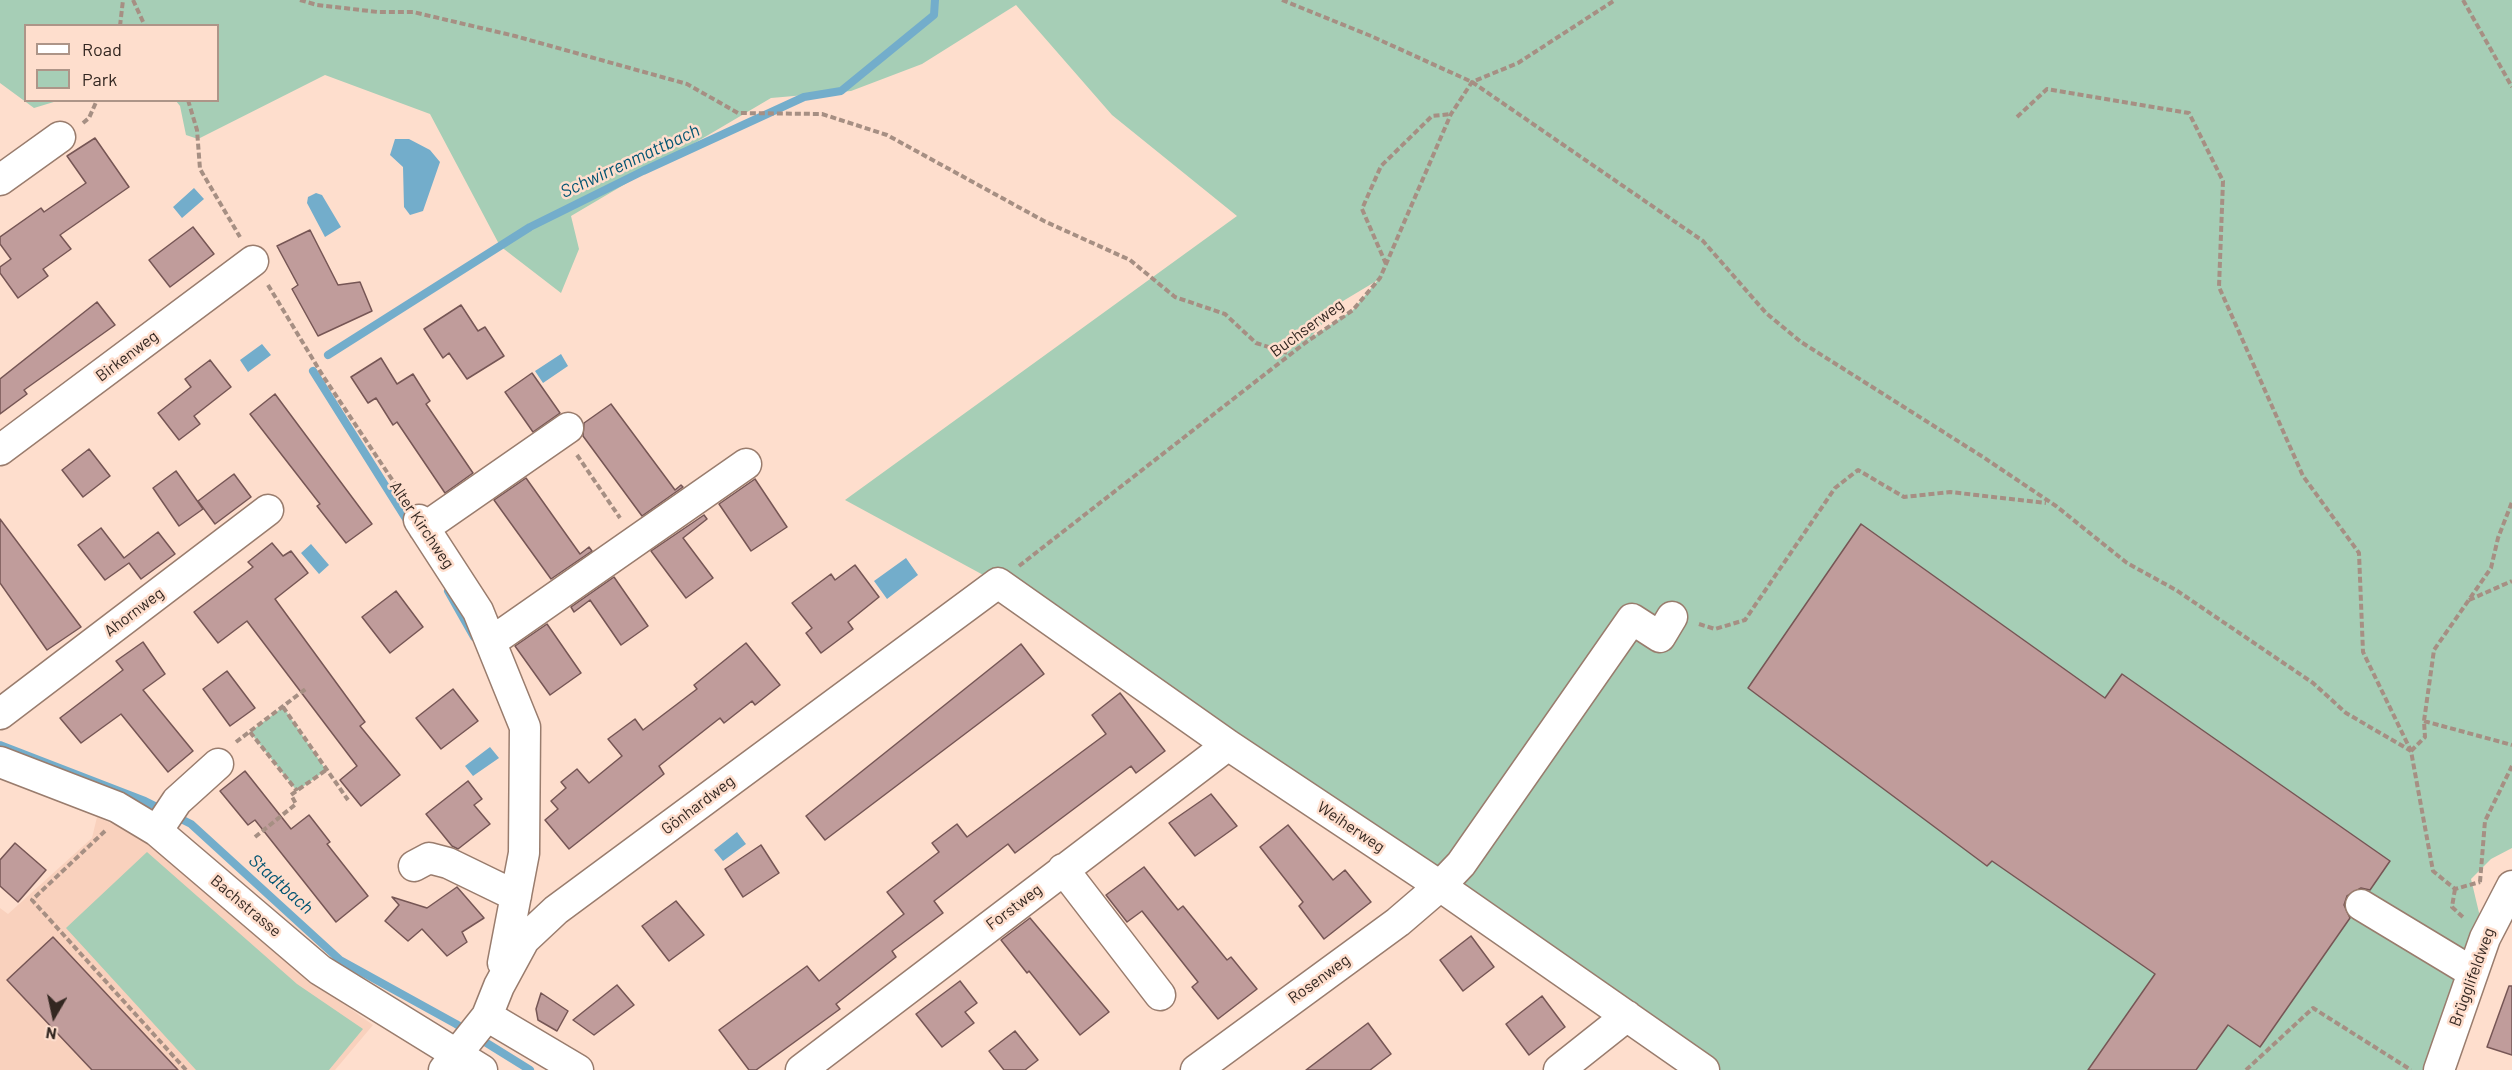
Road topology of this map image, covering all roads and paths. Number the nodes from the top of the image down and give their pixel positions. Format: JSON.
{"nodes":[{"id":1,"x":123,"y":0,"type":"edge"},
{"id":2,"x":133,"y":0,"type":"edge"},
{"id":3,"x":300,"y":0,"type":"edge"},
{"id":4,"x":1282,"y":0,"type":"edge"},
{"id":5,"x":1615,"y":0,"type":"edge"},
{"id":6,"x":2463,"y":0,"type":"edge"},
{"id":7,"x":120,"y":24,"type":"edge"},
{"id":8,"x":144,"y":24,"type":"edge"},
{"id":9,"x":1472,"y":82,"type":"junction"},
{"id":10,"x":2512,"y":87,"type":"edge"},
{"id":11,"x":189,"y":102,"type":"edge"},
{"id":12,"x":1451,"y":114,"type":"junction"},
{"id":13,"x":2017,"y":117,"type":"dead end"},
{"id":14,"x":60,"y":136,"type":"dead end"},
{"id":15,"x":0,"y":180,"type":"edge"},
{"id":16,"x":253,"y":261,"type":"junction"},
{"id":17,"x":1386,"y":265,"type":"junction"},
{"id":18,"x":1291,"y":354,"type":"junction"},
{"id":19,"x":564,"y":430,"type":"joint"},
{"id":20,"x":0,"y":450,"type":"edge"},
{"id":21,"x":746,"y":464,"type":"dead end"},
{"id":22,"x":2512,"y":502,"type":"edge"},
{"id":23,"x":2048,"y":503,"type":"junction"},
{"id":24,"x":268,"y":510,"type":"dead end"},
{"id":25,"x":421,"y":524,"type":"junction"},
{"id":26,"x":636,"y":541,"type":"junction"},
{"id":27,"x":2512,"y":581,"type":"edge"},
{"id":28,"x":998,"y":583,"type":"junction"},
{"id":29,"x":2469,"y":601,"type":"junction"},
{"id":30,"x":1672,"y":617,"type":"joint"},
{"id":31,"x":491,"y":642,"type":"junction"},
{"id":32,"x":283,"y":707,"type":"dead end"},
{"id":33,"x":0,"y":714,"type":"edge"},
{"id":34,"x":2424,"y":721,"type":"junction"},
{"id":35,"x":250,"y":732,"type":"dead end"},
{"id":36,"x":2512,"y":745,"type":"edge"},
{"id":37,"x":1228,"y":746,"type":"junction"},
{"id":38,"x":2411,"y":751,"type":"junction"},
{"id":39,"x":0,"y":762,"type":"edge"},
{"id":40,"x":218,"y":764,"type":"dead end"},
{"id":41,"x":2512,"y":766,"type":"edge"},
{"id":42,"x":326,"y":770,"type":"junction"},
{"id":43,"x":297,"y":791,"type":"junction"},
{"id":44,"x":348,"y":800,"type":"dead end"},
{"id":45,"x":126,"y":812,"type":"junction"},
{"id":46,"x":157,"y":831,"type":"junction"},
{"id":47,"x":255,"y":837,"type":"dead end"},
{"id":48,"x":414,"y":866,"type":"dead end"},
{"id":49,"x":1063,"y":869,"type":"junction"},
{"id":50,"x":2480,"y":882,"type":"junction"},
{"id":51,"x":1440,"y":886,"type":"junction"},
{"id":52,"x":2512,"y":886,"type":"edge"},
{"id":53,"x":2481,"y":893,"type":"dead end"},
{"id":54,"x":516,"y":896,"type":"junction"},
{"id":55,"x":2361,"y":905,"type":"dead end"},
{"id":56,"x":2472,"y":972,"type":"junction"},
{"id":57,"x":499,"y":986,"type":"junction"},
{"id":58,"x":1160,"y":995,"type":"dead end"},
{"id":59,"x":487,"y":1016,"type":"junction"},
{"id":60,"x":1627,"y":1016,"type":"junction"},
{"id":61,"x":461,"y":1065,"type":"edge"},
{"id":62,"x":186,"y":1070,"type":"edge"},
{"id":63,"x":578,"y":1070,"type":"edge"},
{"id":64,"x":801,"y":1070,"type":"edge"},
{"id":65,"x":1196,"y":1070,"type":"edge"},
{"id":66,"x":1559,"y":1070,"type":"edge"},
{"id":67,"x":1704,"y":1070,"type":"edge"},
{"id":68,"x":2246,"y":1070,"type":"edge"},
{"id":69,"x":2412,"y":1070,"type":"edge"},
{"id":70,"x":2439,"y":1070,"type":"edge"}],
"edges":[{"from":1,"to":7,"type":"path"},
{"from":2,"to":8,"type":"path"},
{"from":3,"to":18,"type":"path"},
{"from":4,"to":9,"type":"path"},
{"from":5,"to":9,"type":"path"},
{"from":6,"to":10,"type":"path"},
{"from":9,"to":12,"type":"path","name":"Buchserweg"},
{"from":9,"to":23,"type":"path"},
{"from":11,"to":16,"type":"path","name":"Alter Kirchweg"},
{"from":12,"to":17,"type":"path","name":"Buchserweg"},
{"from":12,"to":17,"type":"path"},
{"from":13,"to":38,"type":"path"},
{"from":14,"to":15,"type":"street"},
{"from":16,"to":20,"type":"street","name":"Birkenweg"},
{"from":16,"to":25,"type":"path","name":"Alter Kirchweg"},
{"from":17,"to":18,"type":"path","name":"Buchserweg"},
{"from":18,"to":28,"type":"path","name":"Buchserweg"},
{"from":19,"to":25,"type":"street"},
{"from":19,"to":26,"type":"path"},
{"from":21,"to":26,"type":"street"},
{"from":22,"to":29,"type":"path"},
{"from":23,"to":30,"type":"path"},
{"from":23,"to":38,"type":"path"},
{"from":24,"to":33,"type":"street","name":"Ahornweg"},
{"from":25,"to":31,"type":"street","name":"Alter Kirchweg"},
{"from":26,"to":31,"type":"street"},
{"from":27,"to":29,"type":"path"},
{"from":28,"to":37,"type":"street","name":"Weiherweg"},
{"from":28,"to":57,"type":"street","name":"Gönhardweg"},
{"from":29,"to":34,"type":"path"},
{"from":30,"to":51,"type":"street","name":"Rosenweg"},
{"from":31,"to":54,"type":"street","name":"Alter Kirchweg"},
{"from":32,"to":42,"type":"path"},
{"from":34,"to":36,"type":"path"},
{"from":34,"to":38,"type":"path"},
{"from":35,"to":43,"type":"path"},
{"from":37,"to":49,"type":"street","name":"Forstweg"},
{"from":37,"to":51,"type":"street","name":"Weiherweg"},
{"from":38,"to":50,"type":"path"},
{"from":39,"to":45,"type":"street","name":"Bachstrasse"},
{"from":40,"to":46,"type":"street"},
{"from":41,"to":50,"type":"path"},
{"from":42,"to":43,"type":"path"},
{"from":42,"to":44,"type":"path"},
{"from":43,"to":47,"type":"path"},
{"from":45,"to":46,"type":"street","name":"Bachstrasse"},
{"from":45,"to":62,"type":"path"},
{"from":46,"to":61,"type":"street","name":"Bachstrasse"},
{"from":48,"to":54,"type":"street"},
{"from":49,"to":58,"type":"street"},
{"from":49,"to":64,"type":"street","name":"Forstweg"},
{"from":50,"to":53,"type":"path"},
{"from":51,"to":60,"type":"street","name":"Weiherweg"},
{"from":51,"to":65,"type":"street","name":"Rosenweg"},
{"from":52,"to":56,"type":"street","name":"Brügglifeldweg"},
{"from":54,"to":57,"type":"street","name":"Alter Kirchweg"},
{"from":55,"to":56,"type":"street"},
{"from":56,"to":70,"type":"street","name":"Brügglifeldweg"},
{"from":57,"to":59,"type":"street","name":"Gönhardweg"},
{"from":59,"to":61,"type":"street","name":"Gönhardweg"},
{"from":59,"to":63,"type":"street"},
{"from":60,"to":66,"type":"street"},
{"from":60,"to":67,"type":"street","name":"Weiherweg"},
{"from":68,"to":69,"type":"path"}]}
